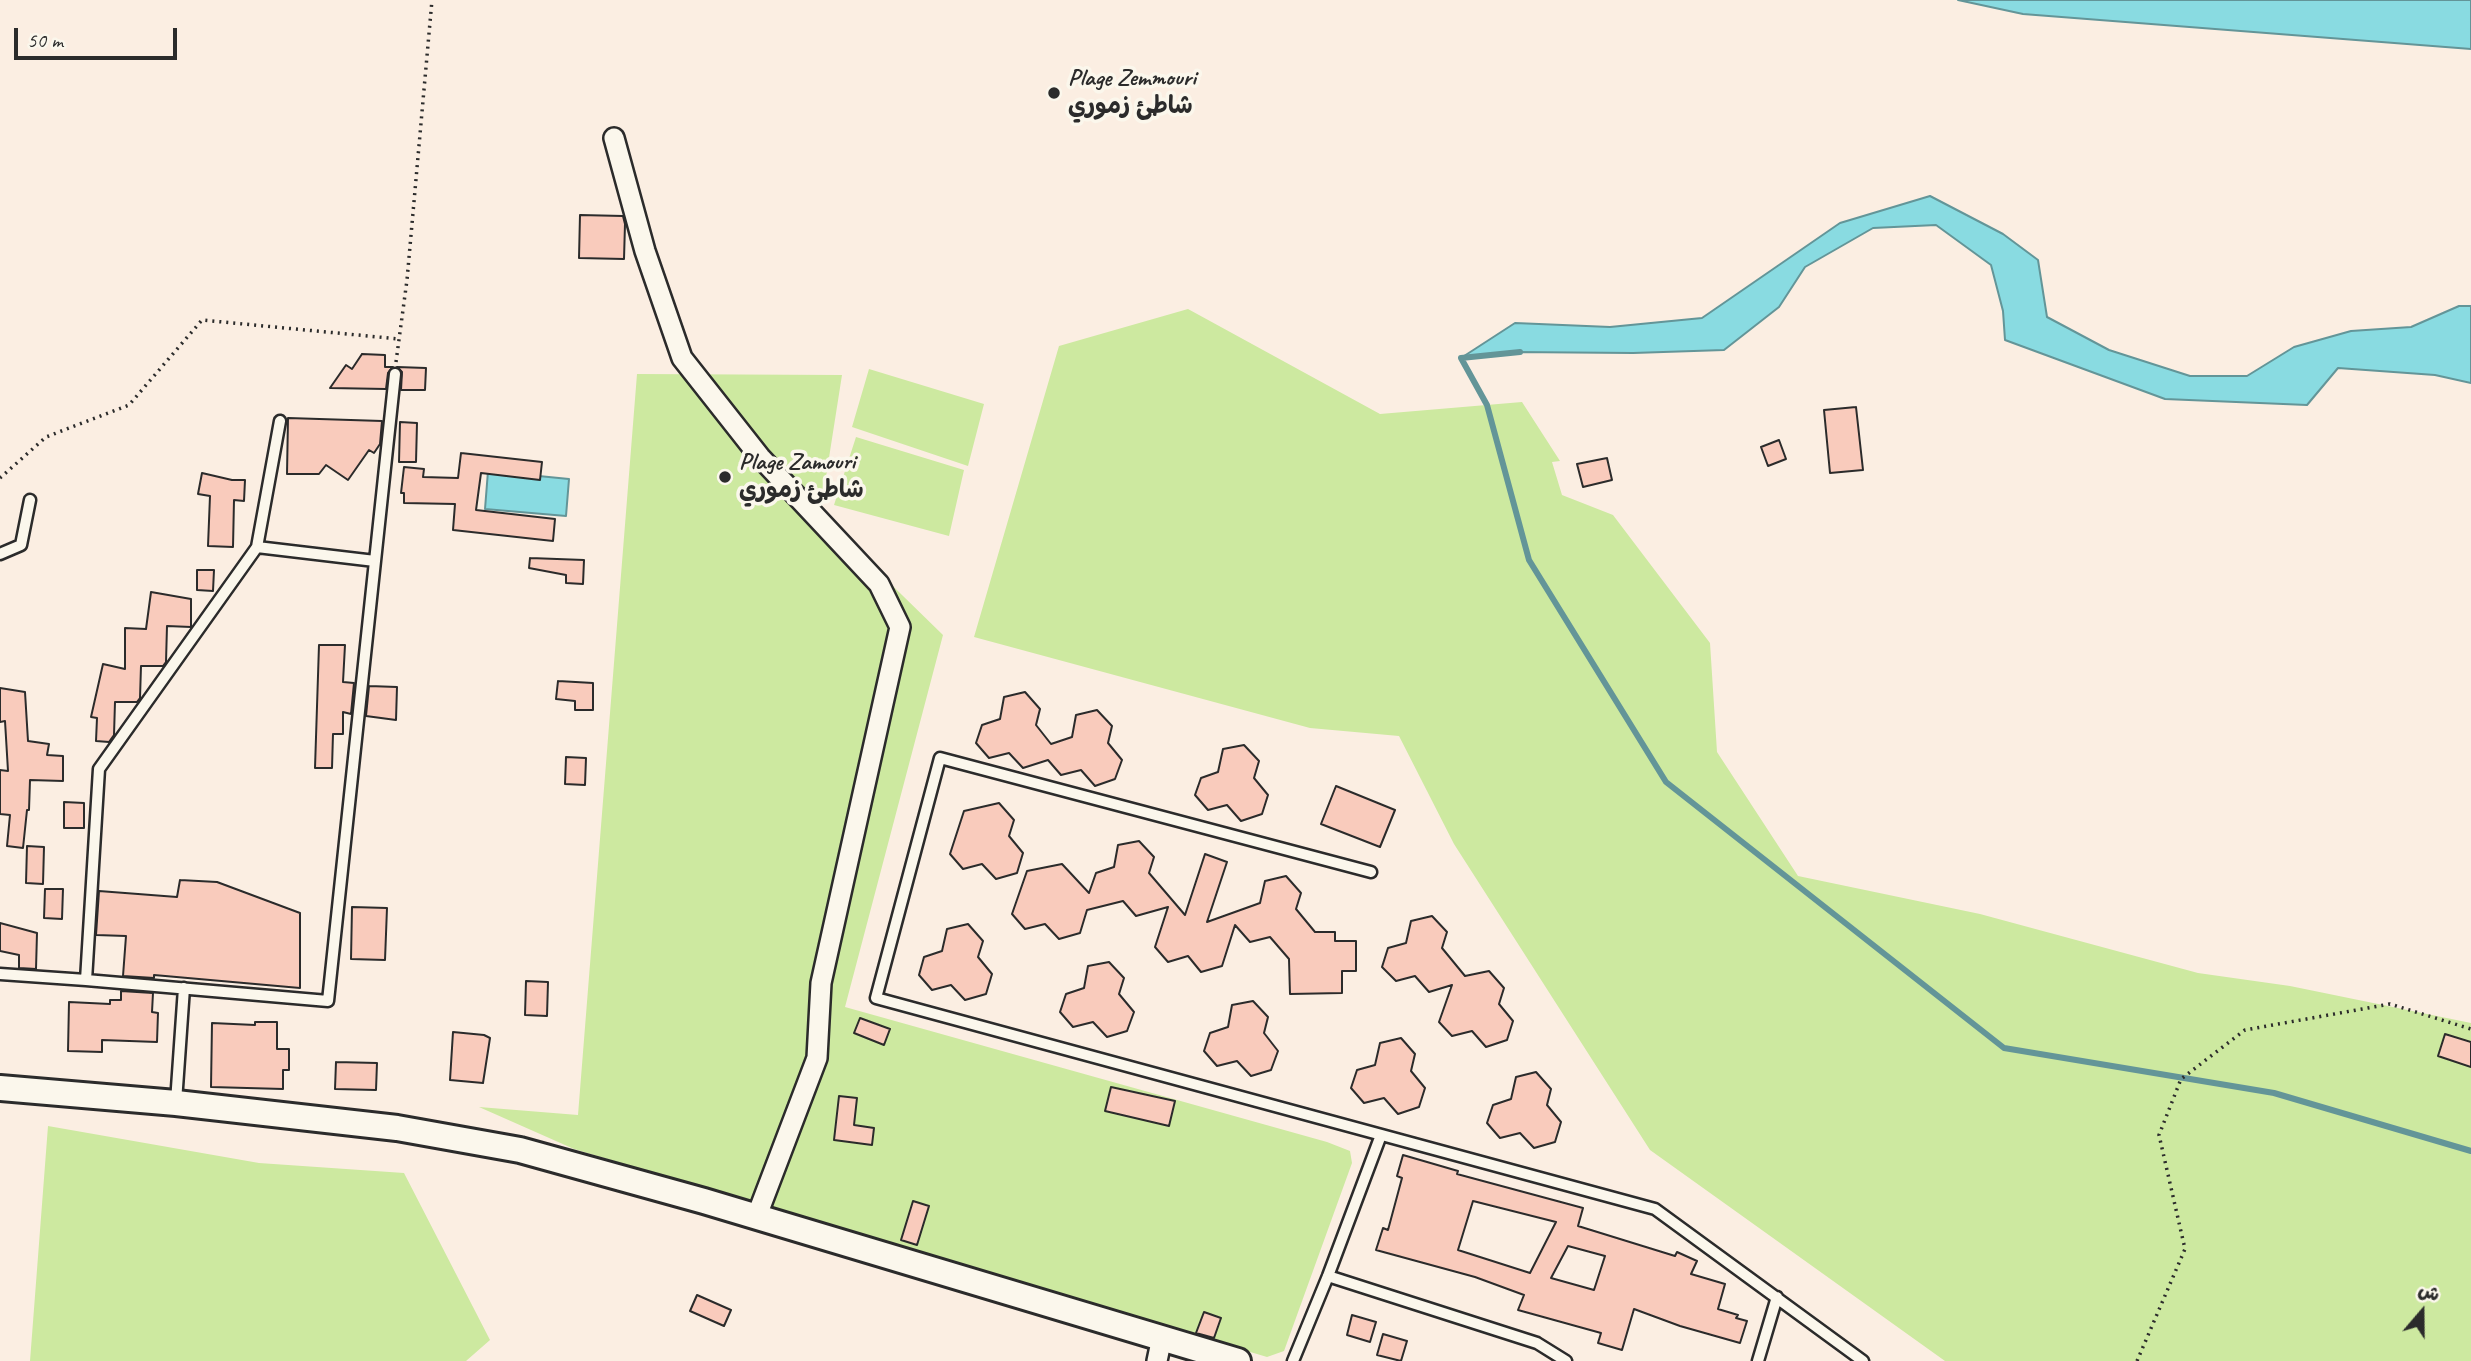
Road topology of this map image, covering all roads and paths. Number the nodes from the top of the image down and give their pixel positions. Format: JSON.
{"nodes":[{"id":1,"x":432,"y":0,"type":"edge"},
{"id":2,"x":614,"y":138,"type":"dead end"},
{"id":3,"x":399,"y":339,"type":"junction"},
{"id":4,"x":394,"y":374,"type":"joint"},
{"id":5,"x":280,"y":421,"type":"dead end"},
{"id":6,"x":0,"y":478,"type":"edge"},
{"id":7,"x":30,"y":500,"type":"dead end"},
{"id":8,"x":257,"y":547,"type":"junction"},
{"id":9,"x":0,"y":554,"type":"edge"},
{"id":10,"x":374,"y":561,"type":"junction"},
{"id":11,"x":1371,"y":872,"type":"dead end"},
{"id":12,"x":0,"y":974,"type":"edge"},
{"id":13,"x":86,"y":980,"type":"junction"},
{"id":14,"x":184,"y":988,"type":"junction"},
{"id":15,"x":2471,"y":1029,"type":"edge"},
{"id":16,"x":0,"y":1088,"type":"edge"},
{"id":17,"x":176,"y":1103,"type":"junction"},
{"id":18,"x":1381,"y":1135,"type":"junction"},
{"id":19,"x":757,"y":1218,"type":"junction"},
{"id":20,"x":1328,"y":1276,"type":"junction"},
{"id":21,"x":1777,"y":1297,"type":"junction"},
{"id":22,"x":1160,"y":1349,"type":"edge"},
{"id":23,"x":1238,"y":1361,"type":"edge"},
{"id":24,"x":1293,"y":1361,"type":"edge"},
{"id":25,"x":1566,"y":1361,"type":"edge"},
{"id":26,"x":1758,"y":1361,"type":"edge"},
{"id":27,"x":1863,"y":1361,"type":"edge"},
{"id":28,"x":2137,"y":1361,"type":"edge"}],
"edges":[{"from":1,"to":3,"type":"path"},
{"from":2,"to":19,"type":"street"},
{"from":3,"to":4,"type":"path"},
{"from":3,"to":6,"type":"path"},
{"from":4,"to":10,"type":"lane"},
{"from":5,"to":8,"type":"lane"},
{"from":7,"to":9,"type":"lane"},
{"from":8,"to":10,"type":"lane"},
{"from":8,"to":13,"type":"lane"},
{"from":10,"to":14,"type":"lane"},
{"from":11,"to":18,"type":"lane"},
{"from":12,"to":13,"type":"lane"},
{"from":13,"to":14,"type":"lane"},
{"from":14,"to":17,"type":"lane"},
{"from":15,"to":28,"type":"path"},
{"from":16,"to":17,"type":"street"},
{"from":17,"to":19,"type":"street"},
{"from":18,"to":20,"type":"lane"},
{"from":18,"to":21,"type":"lane"},
{"from":19,"to":22,"type":"street"},
{"from":20,"to":24,"type":"lane"},
{"from":20,"to":25,"type":"lane"},
{"from":21,"to":26,"type":"lane"},
{"from":21,"to":27,"type":"lane"},
{"from":22,"to":23,"type":"street"}]}
